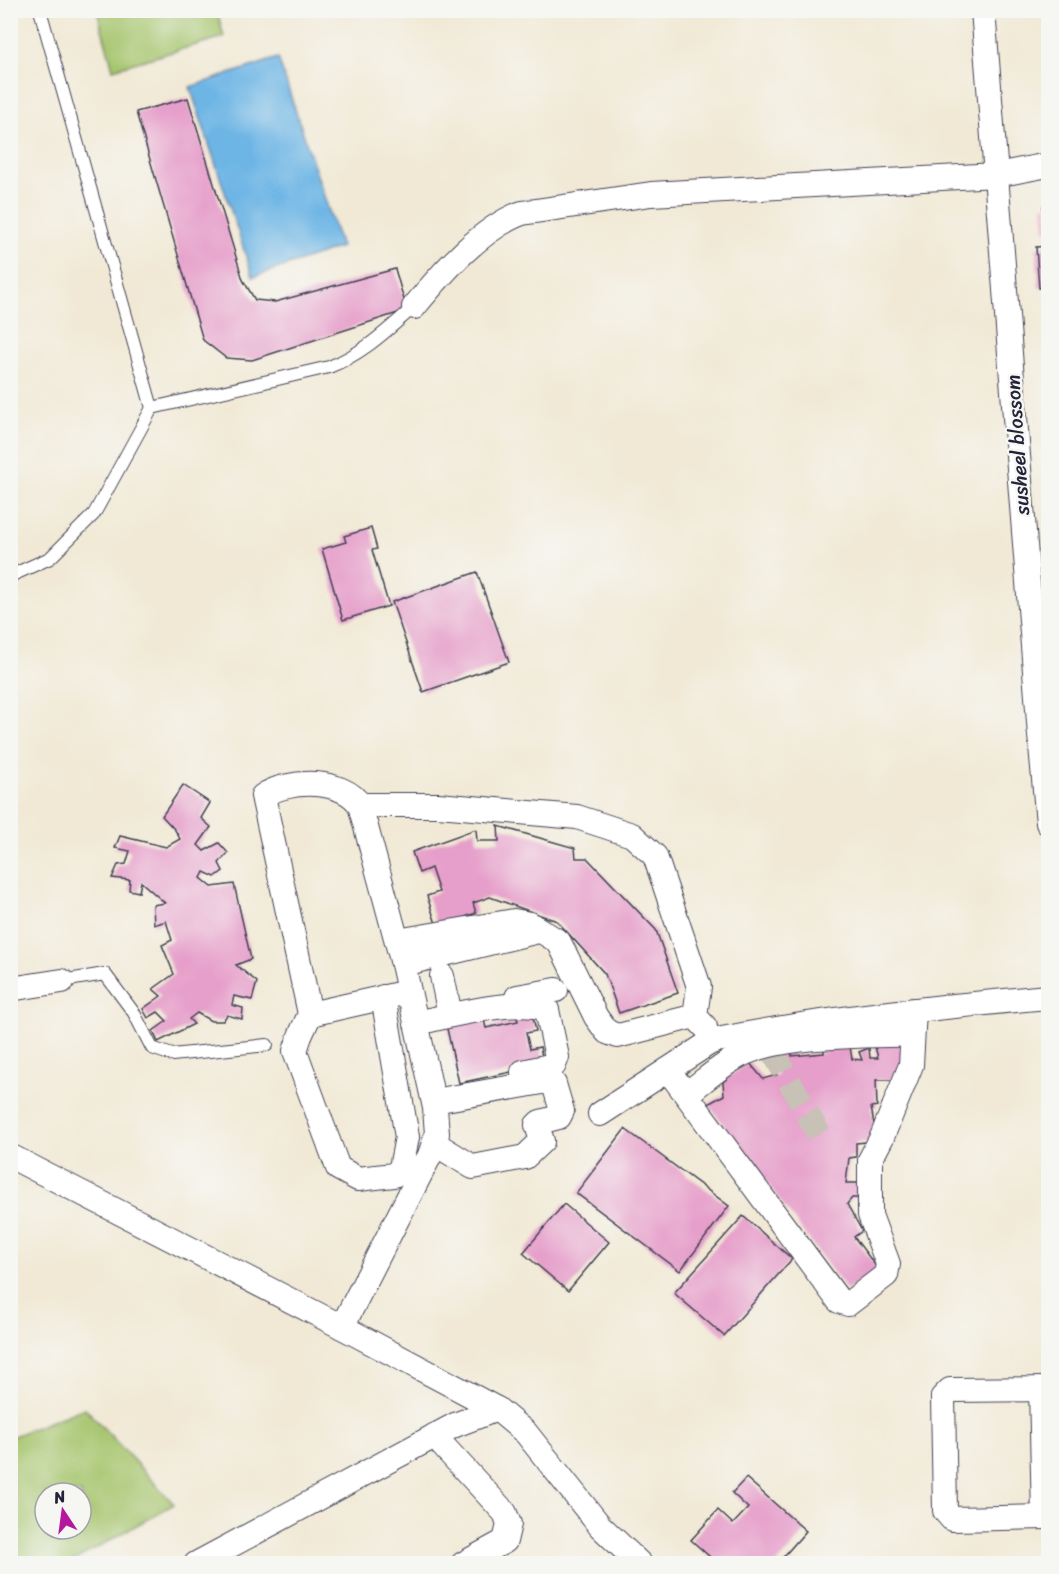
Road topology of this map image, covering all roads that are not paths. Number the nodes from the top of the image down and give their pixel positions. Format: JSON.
{"nodes":[{"id":1,"x":40,"y":10,"type":"edge"},
{"id":2,"x":983,"y":10,"type":"edge"},
{"id":3,"x":1048,"y":165,"type":"edge"},
{"id":4,"x":996,"y":175,"type":"junction"},
{"id":5,"x":414,"y":307,"type":"joint"},
{"id":6,"x":152,"y":408,"type":"junction"},
{"id":7,"x":10,"y":576,"type":"edge"},
{"id":8,"x":1044,"y":734,"type":"edge"},
{"id":9,"x":360,"y":805,"type":"junction"},
{"id":10,"x":1048,"y":824,"type":"edge"},
{"id":11,"x":400,"y":952,"type":"junction"},
{"id":12,"x":442,"y":976,"type":"dead end"},
{"id":13,"x":62,"y":981,"type":"joint"},
{"id":14,"x":10,"y":989,"type":"edge"},
{"id":15,"x":556,"y":990,"type":"dead end"},
{"id":16,"x":409,"y":992,"type":"junction"},
{"id":17,"x":383,"y":997,"type":"junction"},
{"id":18,"x":1048,"y":997,"type":"edge"},
{"id":19,"x":449,"y":1010,"type":"junction"},
{"id":20,"x":914,"y":1010,"type":"junction"},
{"id":21,"x":310,"y":1014,"type":"junction"},
{"id":22,"x":695,"y":1016,"type":"junction"},
{"id":23,"x":415,"y":1019,"type":"junction"},
{"id":24,"x":912,"y":1034,"type":"junction"},
{"id":25,"x":717,"y":1040,"type":"junction"},
{"id":26,"x":267,"y":1045,"type":"dead end"},
{"id":27,"x":668,"y":1070,"type":"junction"},
{"id":28,"x":686,"y":1094,"type":"junction"},
{"id":29,"x":433,"y":1096,"type":"junction"},
{"id":30,"x":600,"y":1114,"type":"dead end"},
{"id":31,"x":434,"y":1143,"type":"junction"},
{"id":32,"x":10,"y":1156,"type":"edge"},
{"id":33,"x":342,"y":1327,"type":"junction"},
{"id":34,"x":1045,"y":1389,"type":"edge"},
{"id":35,"x":497,"y":1409,"type":"junction"},
{"id":36,"x":434,"y":1436,"type":"junction"},
{"id":37,"x":1046,"y":1517,"type":"edge"},
{"id":38,"x":196,"y":1563,"type":"edge"},
{"id":39,"x":463,"y":1563,"type":"edge"},
{"id":40,"x":640,"y":1563,"type":"edge"}],
"edges":[{"from":1,"to":6,"type":"lane"},
{"from":2,"to":4,"type":"street","name":"susheel blossom"},
{"from":3,"to":4,"type":"street"},
{"from":4,"to":5,"type":"street"},
{"from":4,"to":8,"type":"street","name":"susheel blossom"},
{"from":5,"to":6,"type":"lane"},
{"from":6,"to":7,"type":"lane"},
{"from":8,"to":10,"type":"street","name":"susheel blossom"},
{"from":9,"to":11,"type":"street"},
{"from":9,"to":21,"type":"street"},
{"from":9,"to":22,"type":"street"},
{"from":11,"to":16,"type":"street"},
{"from":11,"to":22,"type":"street"},
{"from":12,"to":19,"type":"street"},
{"from":13,"to":14,"type":"street"},
{"from":13,"to":26,"type":"lane"},
{"from":15,"to":19,"type":"street"},
{"from":16,"to":17,"type":"street"},
{"from":16,"to":23,"type":"street"},
{"from":17,"to":21,"type":"street"},
{"from":17,"to":21,"type":"street"},
{"from":18,"to":20,"type":"street"},
{"from":19,"to":23,"type":"street"},
{"from":20,"to":24,"type":"street"},
{"from":20,"to":25,"type":"street"},
{"from":22,"to":25,"type":"street"},
{"from":23,"to":29,"type":"street"},
{"from":23,"to":29,"type":"street"},
{"from":24,"to":28,"type":"street"},
{"from":24,"to":28,"type":"street"},
{"from":25,"to":27,"type":"street"},
{"from":27,"to":28,"type":"street"},
{"from":27,"to":30,"type":"street"},
{"from":29,"to":31,"type":"street"},
{"from":29,"to":31,"type":"street"},
{"from":31,"to":33,"type":"street"},
{"from":32,"to":33,"type":"street"},
{"from":33,"to":35,"type":"street"},
{"from":34,"to":37,"type":"street"},
{"from":34,"to":37,"type":"street"},
{"from":35,"to":36,"type":"street"},
{"from":35,"to":40,"type":"street"},
{"from":36,"to":38,"type":"street"},
{"from":36,"to":39,"type":"street"}]}
